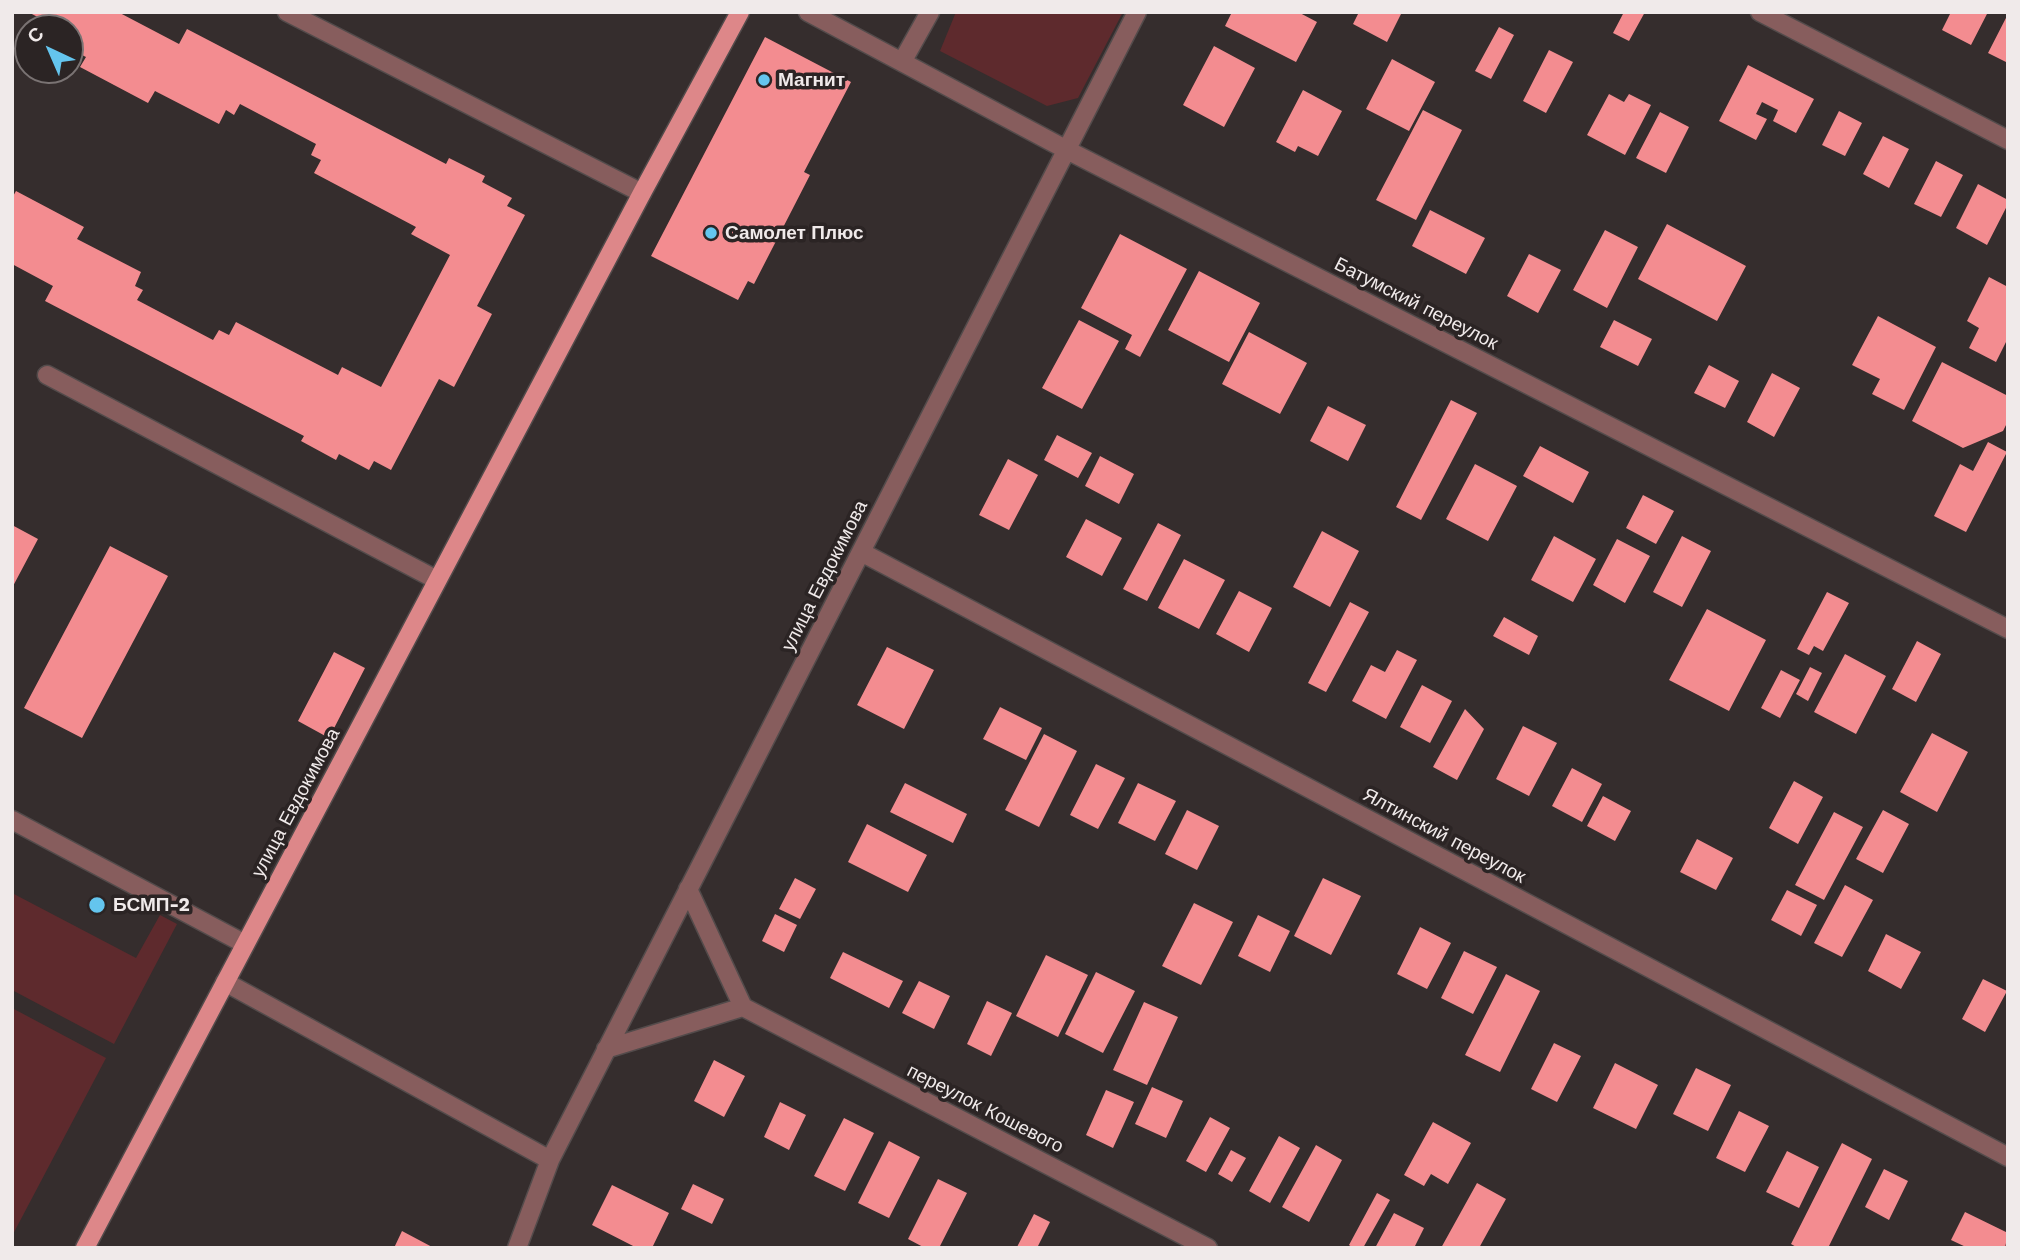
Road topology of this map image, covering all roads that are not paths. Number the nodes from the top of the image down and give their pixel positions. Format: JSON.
{"nodes":[{"id":1,"x":287,"y":12,"type":"edge"},
{"id":2,"x":740,"y":12,"type":"edge"},
{"id":3,"x":808,"y":12,"type":"edge"},
{"id":4,"x":930,"y":12,"type":"edge"},
{"id":5,"x":1137,"y":12,"type":"edge"},
{"id":6,"x":1760,"y":12,"type":"edge"},
{"id":7,"x":902,"y":62,"type":"junction"},
{"id":8,"x":2008,"y":140,"type":"edge"},
{"id":9,"x":1067,"y":150,"type":"junction"},
{"id":10,"x":642,"y":193,"type":"junction"},
{"id":11,"x":47,"y":375,"type":"dead end"},
{"id":12,"x":861,"y":552,"type":"junction"},
{"id":13,"x":437,"y":580,"type":"junction"},
{"id":14,"x":2008,"y":629,"type":"edge"},
{"id":15,"x":12,"y":820,"type":"edge"},
{"id":16,"x":688,"y":889,"type":"junction"},
{"id":17,"x":245,"y":944,"type":"junction"},
{"id":18,"x":225,"y":982,"type":"junction"},
{"id":19,"x":743,"y":1007,"type":"junction"},
{"id":20,"x":607,"y":1049,"type":"junction"},
{"id":21,"x":2008,"y":1157,"type":"edge"},
{"id":22,"x":550,"y":1160,"type":"junction"},
{"id":23,"x":85,"y":1248,"type":"edge"},
{"id":24,"x":516,"y":1248,"type":"edge"},
{"id":25,"x":1208,"y":1248,"type":"edge"}],
"edges":[{"from":1,"to":10,"type":"street"},
{"from":2,"to":10,"type":"main road","name":"улица Евдокимова"},
{"from":3,"to":7,"type":"street","name":"Батумский переулок"},
{"from":4,"to":7,"type":"street"},
{"from":5,"to":9,"type":"street","name":"улица Евдокимова"},
{"from":6,"to":8,"type":"street"},
{"from":7,"to":9,"type":"street","name":"Батумский переулок"},
{"from":9,"to":12,"type":"street","name":"улица Евдокимова"},
{"from":9,"to":14,"type":"street","name":"Батумский переулок"},
{"from":10,"to":13,"type":"main road","name":"улица Евдокимова"},
{"from":11,"to":13,"type":"street"},
{"from":12,"to":16,"type":"street","name":"улица Евдокимова"},
{"from":12,"to":21,"type":"street","name":"Ялтинский переулок"},
{"from":13,"to":17,"type":"main road","name":"улица Евдокимова"},
{"from":15,"to":17,"type":"street"},
{"from":16,"to":19,"type":"street"},
{"from":16,"to":20,"type":"street","name":"улица Евдокимова"},
{"from":17,"to":18,"type":"main road","name":"улица Евдокимова"},
{"from":18,"to":22,"type":"street"},
{"from":18,"to":23,"type":"main road","name":"улица Евдокимова"},
{"from":19,"to":20,"type":"street"},
{"from":19,"to":25,"type":"street","name":"переулок Кошевого"},
{"from":20,"to":22,"type":"street","name":"улица Евдокимова"},
{"from":22,"to":24,"type":"street","name":"улица Евдокимова"}]}
